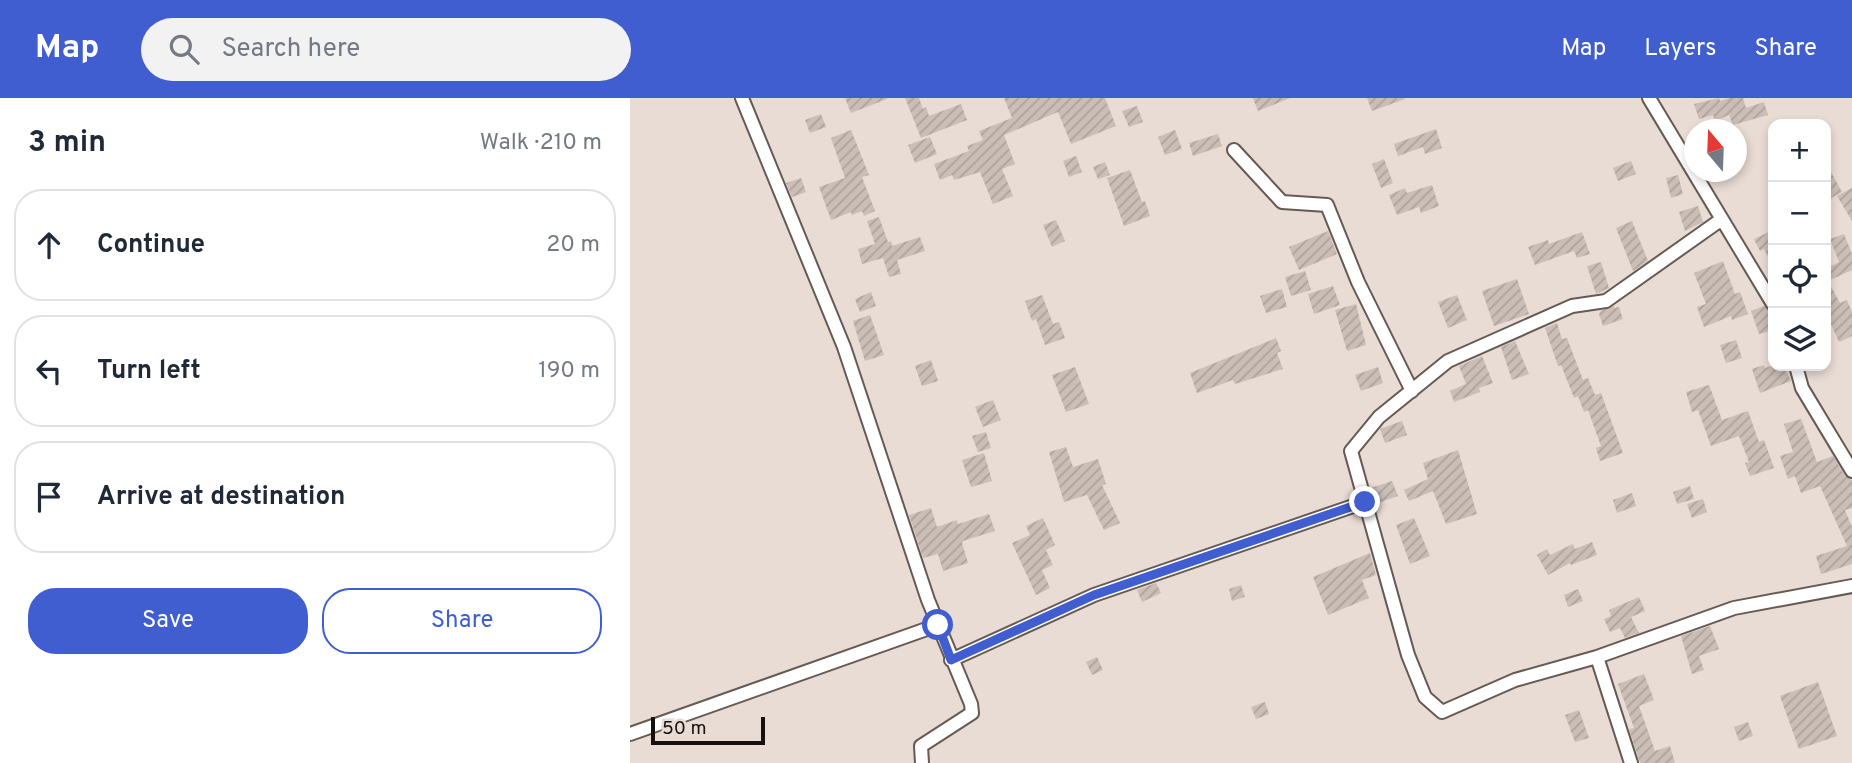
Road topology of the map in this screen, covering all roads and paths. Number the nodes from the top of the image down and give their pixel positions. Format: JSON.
{"nodes":[{"id":1,"x":742,"y":98,"type":"edge"},
{"id":2,"x":1649,"y":98,"type":"edge"},
{"id":3,"x":1234,"y":150,"type":"dead end"},
{"id":4,"x":1722,"y":219,"type":"junction"},
{"id":5,"x":1768,"y":296,"type":"edge"},
{"id":6,"x":1797,"y":371,"type":"edge"},
{"id":7,"x":1412,"y":391,"type":"junction"},
{"id":8,"x":1852,"y":471,"type":"edge"},
{"id":9,"x":1365,"y":502,"type":"junction"},
{"id":10,"x":1852,"y":586,"type":"edge"},
{"id":11,"x":938,"y":625,"type":"junction"},
{"id":12,"x":1597,"y":657,"type":"junction"},
{"id":13,"x":951,"y":660,"type":"junction"},
{"id":14,"x":630,"y":734,"type":"edge"},
{"id":15,"x":922,"y":763,"type":"edge"},
{"id":16,"x":1631,"y":763,"type":"edge"}],
"edges":[{"from":1,"to":11,"type":"street"},
{"from":2,"to":4,"type":"street"},
{"from":3,"to":7,"type":"street"},
{"from":4,"to":5,"type":"street"},
{"from":4,"to":7,"type":"street"},
{"from":6,"to":8,"type":"street"},
{"from":7,"to":9,"type":"street"},
{"from":9,"to":12,"type":"street"},
{"from":9,"to":13,"type":"street"},
{"from":10,"to":12,"type":"street"},
{"from":11,"to":13,"type":"street"},
{"from":11,"to":14,"type":"street"},
{"from":12,"to":16,"type":"street"},
{"from":13,"to":15,"type":"street"}]}
